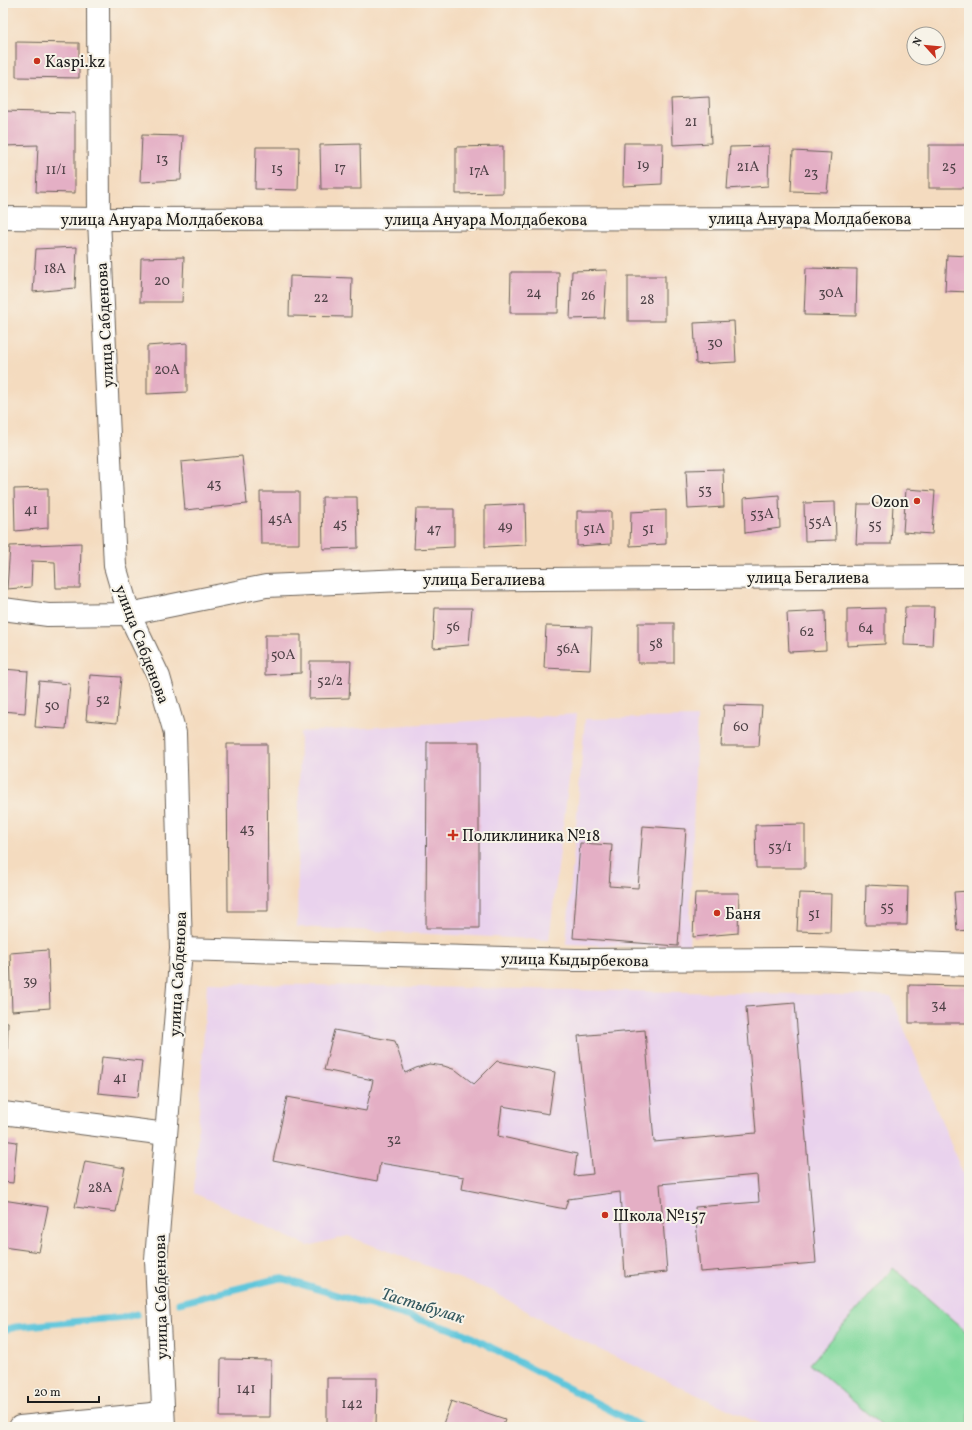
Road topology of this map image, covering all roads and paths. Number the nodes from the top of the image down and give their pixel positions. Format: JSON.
{"nodes":[{"id":1,"x":98,"y":3,"type":"edge"},
{"id":2,"x":3,"y":218,"type":"edge"},
{"id":3,"x":969,"y":218,"type":"edge"},
{"id":4,"x":99,"y":219,"type":"junction"},
{"id":5,"x":969,"y":576,"type":"edge"},
{"id":6,"x":3,"y":609,"type":"edge"},
{"id":7,"x":129,"y":614,"type":"junction"},
{"id":8,"x":181,"y":948,"type":"junction"},
{"id":9,"x":969,"y":965,"type":"edge"},
{"id":10,"x":3,"y":1113,"type":"edge"},
{"id":11,"x":166,"y":1134,"type":"junction"},
{"id":12,"x":163,"y":1420,"type":"edge"},
{"id":13,"x":20,"y":1427,"type":"edge"}],
"edges":[{"from":1,"to":4,"type":"street","name":"улица Сабденова"},
{"from":2,"to":4,"type":"street","name":"улица Ануара Молдабекова"},
{"from":3,"to":4,"type":"street","name":"улица Ануара Молдабекова"},
{"from":4,"to":7,"type":"street","name":"улица Сабденова"},
{"from":5,"to":7,"type":"street","name":"улица Бегалиева"},
{"from":6,"to":7,"type":"street","name":"улица Бегалиева"},
{"from":7,"to":8,"type":"street","name":"улица Сабденова"},
{"from":8,"to":9,"type":"street","name":"улица Кыдырбекова"},
{"from":8,"to":11,"type":"street","name":"улица Сабденова"},
{"from":10,"to":11,"type":"street"},
{"from":11,"to":12,"type":"street","name":"улица Сабденова"},
{"from":12,"to":13,"type":"street"}]}
